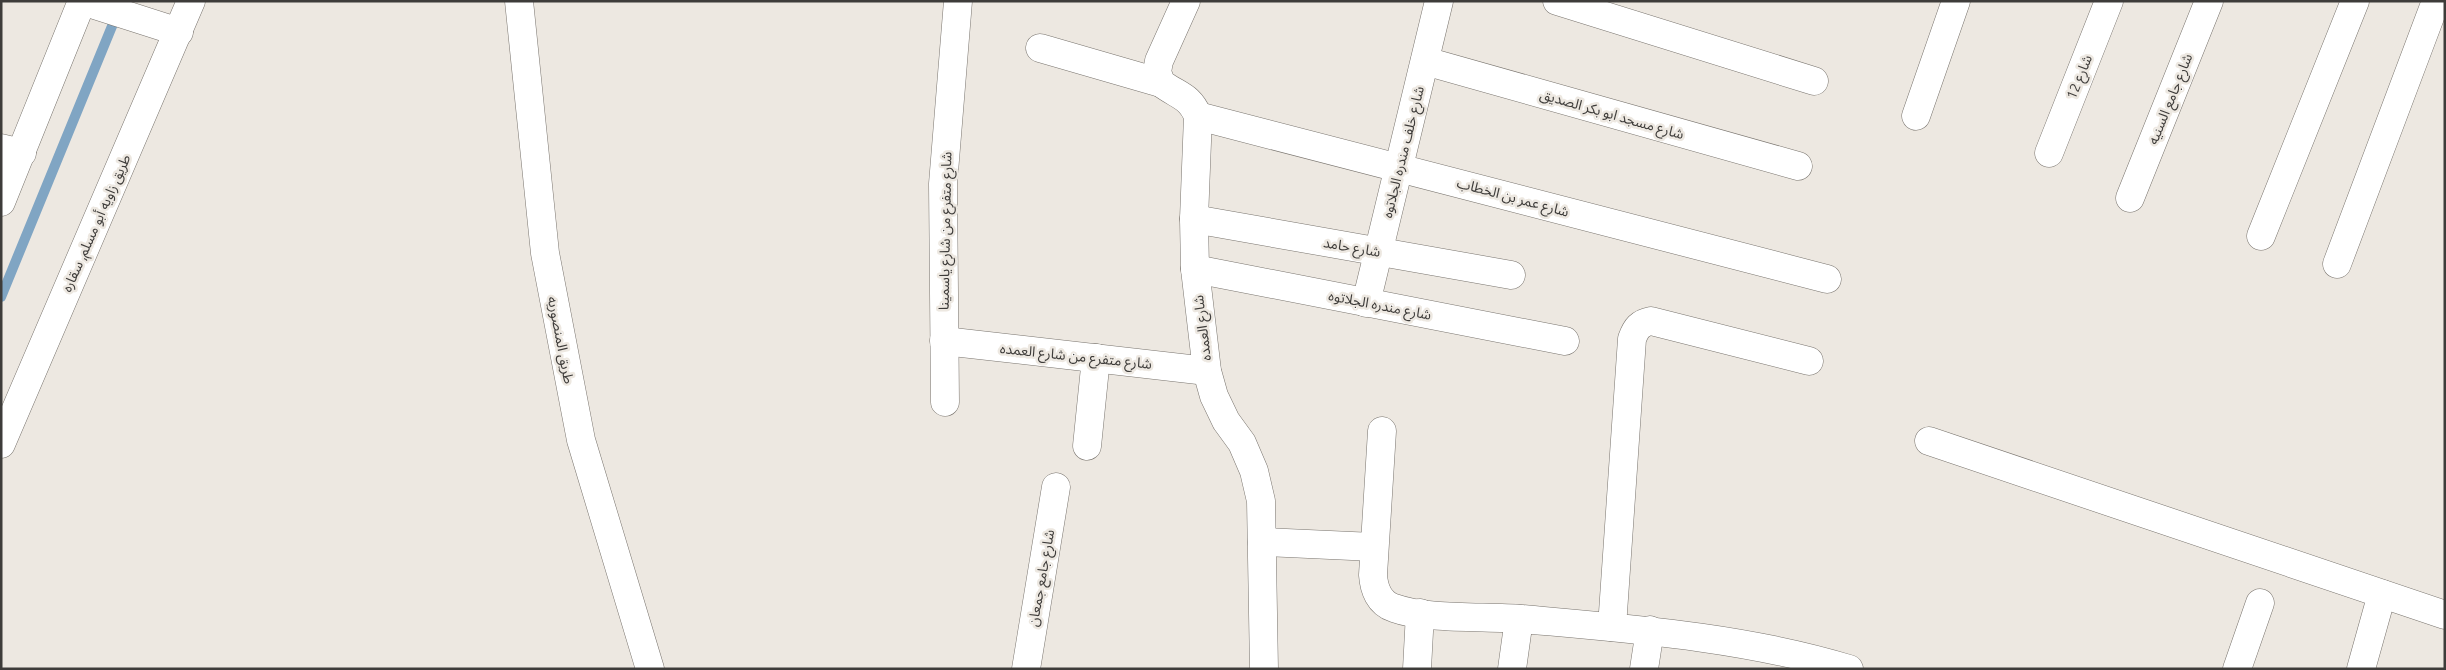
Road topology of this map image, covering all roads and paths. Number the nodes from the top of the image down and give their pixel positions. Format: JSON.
{"nodes":[{"id":1,"x":82,"y":1,"type":"edge"},
{"id":2,"x":191,"y":1,"type":"edge"},
{"id":3,"x":519,"y":1,"type":"edge"},
{"id":4,"x":958,"y":1,"type":"edge"},
{"id":5,"x":1186,"y":1,"type":"edge"},
{"id":6,"x":1439,"y":1,"type":"edge"},
{"id":7,"x":1557,"y":1,"type":"edge"},
{"id":8,"x":1956,"y":1,"type":"edge"},
{"id":9,"x":2109,"y":1,"type":"edge"},
{"id":10,"x":2209,"y":1,"type":"edge"},
{"id":11,"x":2355,"y":1,"type":"edge"},
{"id":12,"x":2436,"y":1,"type":"edge"},
{"id":13,"x":179,"y":32,"type":"junction"},
{"id":14,"x":1040,"y":48,"type":"dead end"},
{"id":15,"x":1425,"y":61,"type":"junction"},
{"id":16,"x":1814,"y":81,"type":"dead end"},
{"id":17,"x":1161,"y":83,"type":"junction"},
{"id":18,"x":1198,"y":116,"type":"junction"},
{"id":19,"x":1916,"y":116,"type":"dead end"},
{"id":20,"x":11,"y":151,"type":"edge"},
{"id":21,"x":2049,"y":153,"type":"dead end"},
{"id":22,"x":1798,"y":166,"type":"dead end"},
{"id":23,"x":1399,"y":168,"type":"junction"},
{"id":24,"x":2130,"y":198,"type":"dead end"},
{"id":25,"x":1,"y":202,"type":"edge"},
{"id":26,"x":1194,"y":219,"type":"junction"},
{"id":27,"x":2262,"y":236,"type":"dead end"},
{"id":28,"x":1378,"y":252,"type":"junction"},
{"id":29,"x":2337,"y":264,"type":"dead end"},
{"id":30,"x":1195,"y":269,"type":"junction"},
{"id":31,"x":1511,"y":275,"type":"dead end"},
{"id":32,"x":1827,"y":278,"type":"dead end"},
{"id":33,"x":1366,"y":303,"type":"junction"},
{"id":34,"x":944,"y":341,"type":"junction"},
{"id":35,"x":1566,"y":341,"type":"dead end"},
{"id":36,"x":1096,"y":358,"type":"junction"},
{"id":37,"x":1809,"y":361,"type":"dead end"},
{"id":38,"x":1207,"y":371,"type":"junction"},
{"id":39,"x":945,"y":402,"type":"dead end"},
{"id":40,"x":1382,"y":431,"type":"dead end"},
{"id":41,"x":1929,"y":441,"type":"dead end"},
{"id":42,"x":1,"y":444,"type":"edge"},
{"id":43,"x":1087,"y":446,"type":"dead end"},
{"id":44,"x":1056,"y":487,"type":"dead end"},
{"id":45,"x":1262,"y":542,"type":"junction"},
{"id":46,"x":1374,"y":548,"type":"junction"},
{"id":47,"x":2382,"y":594,"type":"junction"},
{"id":48,"x":2260,"y":603,"type":"dead end"},
{"id":49,"x":1420,"y":613,"type":"junction"},
{"id":50,"x":2445,"y":615,"type":"edge"},
{"id":51,"x":1519,"y":618,"type":"junction"},
{"id":52,"x":1612,"y":627,"type":"junction"},
{"id":53,"x":1650,"y":630,"type":"junction"},
{"id":54,"x":1801,"y":662,"type":"edge"},
{"id":55,"x":650,"y":669,"type":"edge"},
{"id":56,"x":1026,"y":669,"type":"edge"},
{"id":57,"x":1264,"y":669,"type":"edge"},
{"id":58,"x":1417,"y":669,"type":"edge"},
{"id":59,"x":1512,"y":669,"type":"edge"},
{"id":60,"x":1644,"y":669,"type":"edge"},
{"id":61,"x":1849,"y":669,"type":"edge"},
{"id":62,"x":2237,"y":669,"type":"edge"},
{"id":63,"x":2362,"y":669,"type":"edge"}],
"edges":[{"from":1,"to":13,"type":"street"},
{"from":1,"to":20,"type":"street"},
{"from":2,"to":13,"type":"street","name":"طريق زاويه أبو مسلم, سقاره"},
{"from":3,"to":55,"type":"street","name":"طريق المنصوريه"},
{"from":4,"to":34,"type":"street","name":"شارع متفرع من شارع ياسمينا"},
{"from":5,"to":17,"type":"street"},
{"from":6,"to":15,"type":"street","name":"شارع خلف مندره الجلاتوه"},
{"from":7,"to":16,"type":"street"},
{"from":8,"to":19,"type":"street"},
{"from":9,"to":21,"type":"street","name":"شارع 12"},
{"from":10,"to":24,"type":"street","name":"شارع جامع السنيه"},
{"from":11,"to":27,"type":"street"},
{"from":12,"to":29,"type":"street"},
{"from":13,"to":42,"type":"street","name":"طريق زاويه أبو مسلم, سقاره"},
{"from":14,"to":17,"type":"street"},
{"from":15,"to":22,"type":"street","name":"شارع مسجد ابو بكر الصديق"},
{"from":15,"to":23,"type":"street","name":"شارع خلف مندره الجلاتوه"},
{"from":17,"to":18,"type":"street"},
{"from":18,"to":23,"type":"street","name":"شارع عمر بن الخطاب"},
{"from":18,"to":26,"type":"street","name":"شارع العمده"},
{"from":20,"to":25,"type":"street"},
{"from":23,"to":28,"type":"street","name":"شارع خلف مندره الجلاتوه"},
{"from":23,"to":32,"type":"street","name":"شارع عمر بن الخطاب"},
{"from":26,"to":28,"type":"street","name":"شارع حامد"},
{"from":26,"to":30,"type":"street","name":"شارع العمده"},
{"from":28,"to":31,"type":"street","name":"شارع حامد"},
{"from":28,"to":33,"type":"street","name":"شارع خلف مندره الجلاتوه"},
{"from":30,"to":33,"type":"street","name":"شارع مندره الجلاتوه"},
{"from":30,"to":38,"type":"street","name":"شارع العمده"},
{"from":33,"to":35,"type":"street","name":"شارع مندره الجلاتوه"},
{"from":34,"to":36,"type":"street","name":"شارع متفرع من شارع العمده"},
{"from":34,"to":39,"type":"street","name":"شارع متفرع من شارع ياسمينا"},
{"from":36,"to":38,"type":"street","name":"شارع متفرع من شارع العمده"},
{"from":36,"to":43,"type":"street"},
{"from":37,"to":52,"type":"street"},
{"from":38,"to":45,"type":"street","name":"شارع العمده"},
{"from":40,"to":46,"type":"street"},
{"from":41,"to":47,"type":"street"},
{"from":44,"to":56,"type":"street","name":"شارع جامع جمعان"},
{"from":45,"to":46,"type":"street"},
{"from":45,"to":57,"type":"street","name":"شارع العمده"},
{"from":46,"to":49,"type":"street"},
{"from":47,"to":50,"type":"street"},
{"from":47,"to":63,"type":"street"},
{"from":48,"to":62,"type":"street"},
{"from":49,"to":51,"type":"street"},
{"from":49,"to":58,"type":"street"},
{"from":51,"to":52,"type":"street"},
{"from":51,"to":59,"type":"street"},
{"from":52,"to":53,"type":"street"},
{"from":53,"to":54,"type":"street"},
{"from":53,"to":60,"type":"street"},
{"from":54,"to":61,"type":"street"}]}
